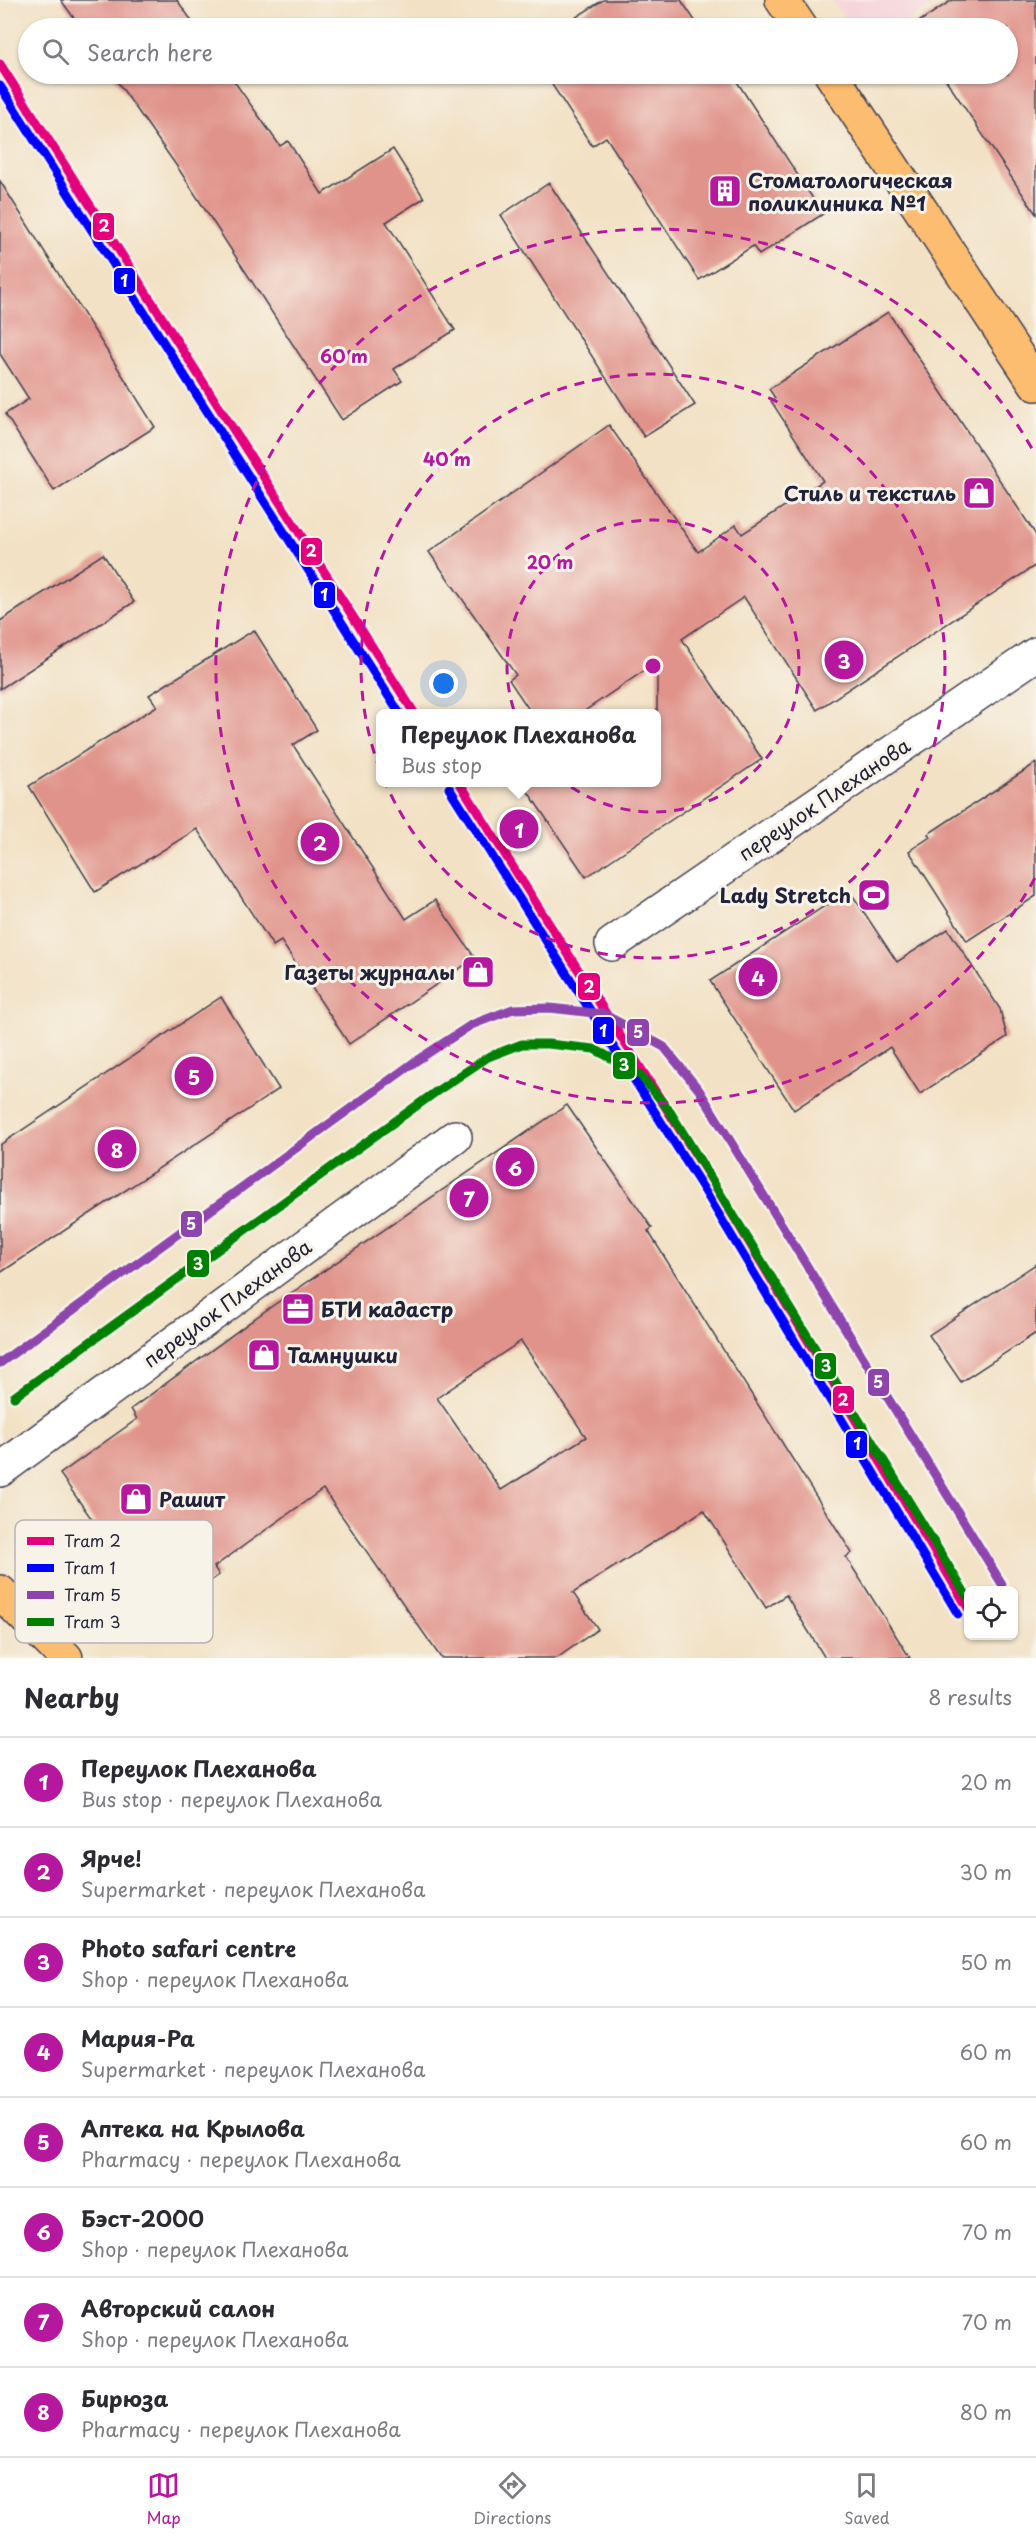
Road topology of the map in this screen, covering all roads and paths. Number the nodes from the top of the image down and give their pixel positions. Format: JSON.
{"nodes":[{"id":1,"x":782,"y":0,"type":"edge"},
{"id":2,"x":794,"y":18,"type":"edge"},
{"id":3,"x":838,"y":84,"type":"edge"},
{"id":4,"x":1036,"y":384,"type":"edge"},
{"id":5,"x":1036,"y":654,"type":"edge"},
{"id":6,"x":612,"y":944,"type":"dead end"},
{"id":7,"x":455,"y":1137,"type":"dead end"},
{"id":8,"x":0,"y":1470,"type":"edge"},
{"id":9,"x":0,"y":1592,"type":"edge"},
{"id":10,"x":15,"y":1607,"type":"edge"},
{"id":11,"x":51,"y":1643,"type":"edge"},
{"id":12,"x":66,"y":1658,"type":"edge"}],
"edges":[{"from":1,"to":2,"type":"main road"},
{"from":3,"to":4,"type":"main road"},
{"from":5,"to":6,"type":"street","name":"переулок Плеханова"},
{"from":7,"to":8,"type":"street","name":"переулок Плеханова"},
{"from":9,"to":10,"type":"main road"},
{"from":11,"to":12,"type":"main road"}]}
